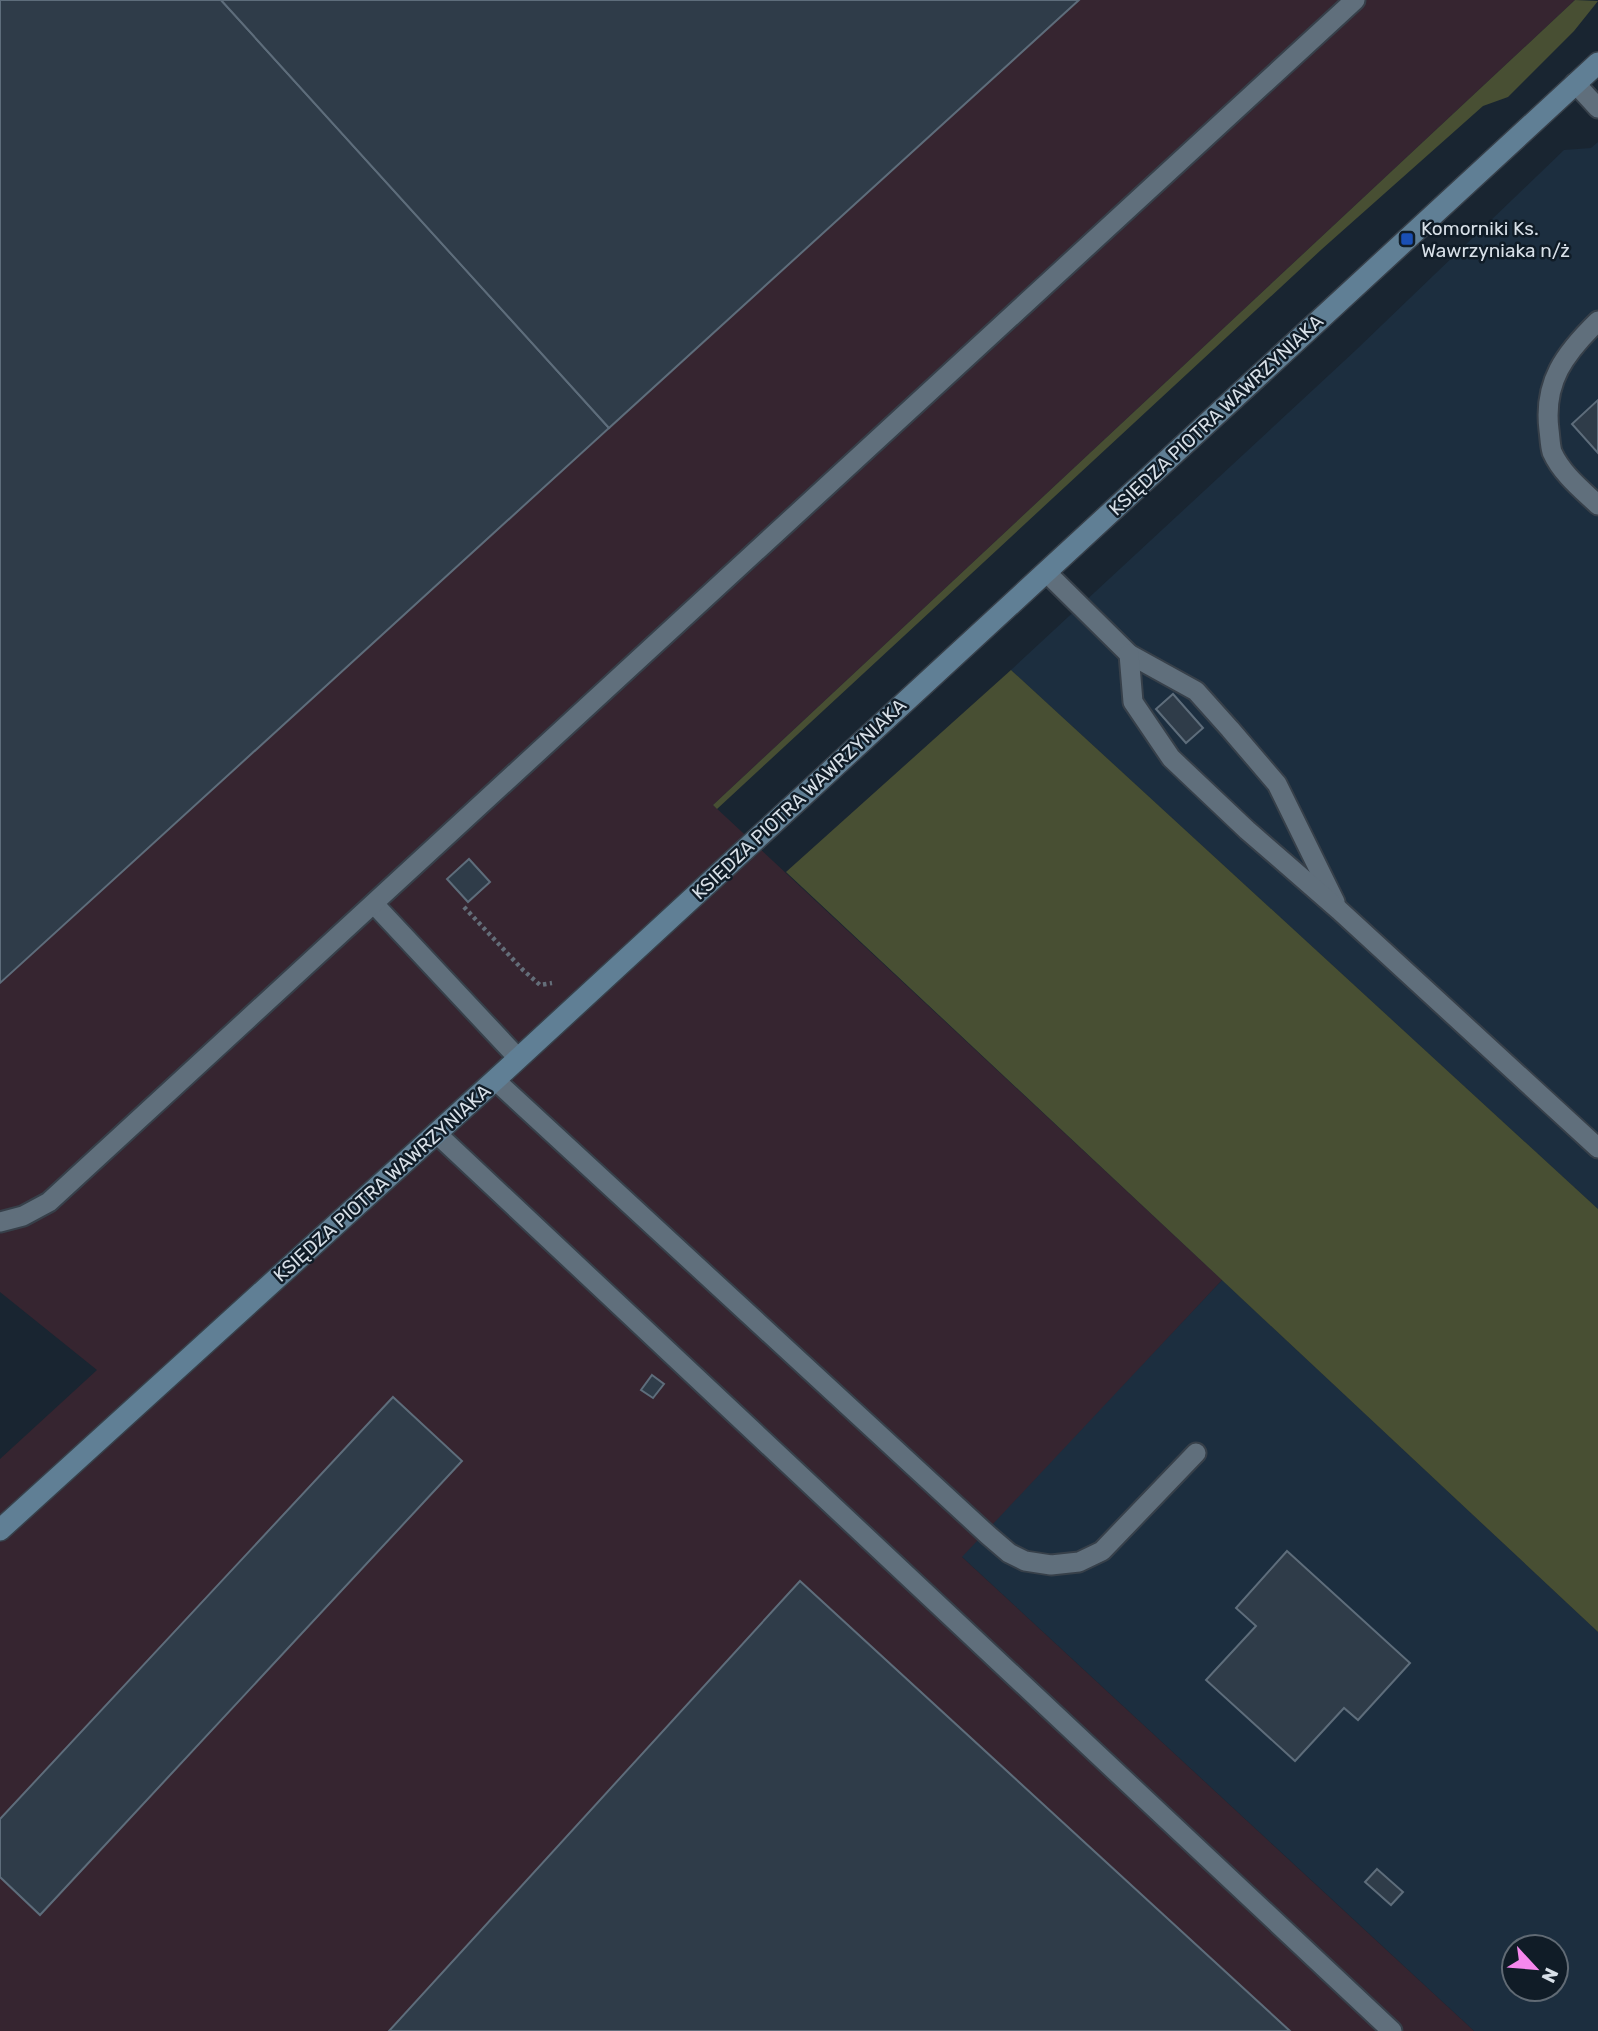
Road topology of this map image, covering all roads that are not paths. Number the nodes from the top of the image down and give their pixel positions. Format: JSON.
{"nodes":[{"id":1,"x":1356,"y":0,"type":"edge"},
{"id":2,"x":1597,"y":62,"type":"edge"},
{"id":3,"x":1575,"y":83,"type":"junction"},
{"id":4,"x":1598,"y":107,"type":"edge"},
{"id":5,"x":1598,"y":321,"type":"edge"},
{"id":6,"x":1598,"y":505,"type":"edge"},
{"id":7,"x":1046,"y":572,"type":"junction"},
{"id":8,"x":1129,"y":654,"type":"junction"},
{"id":9,"x":374,"y":904,"type":"junction"},
{"id":10,"x":1339,"y":910,"type":"junction"},
{"id":11,"x":518,"y":1058,"type":"junction"},
{"id":12,"x":495,"y":1080,"type":"junction"},
{"id":13,"x":436,"y":1133,"type":"junction"},
{"id":14,"x":1598,"y":1149,"type":"edge"},
{"id":15,"x":0,"y":1222,"type":"edge"},
{"id":16,"x":1196,"y":1453,"type":"dead end"},
{"id":17,"x":0,"y":1530,"type":"edge"},
{"id":18,"x":1392,"y":2031,"type":"edge"}],
"edges":[{"from":1,"to":9,"type":"lane"},
{"from":2,"to":3,"type":"street","name":"KSIĘDZA PIOTRA WAWRZYNIAKA"},
{"from":3,"to":4,"type":"lane"},
{"from":3,"to":7,"type":"street","name":"KSIĘDZA PIOTRA WAWRZYNIAKA"},
{"from":5,"to":6,"type":"lane"},
{"from":7,"to":8,"type":"lane"},
{"from":7,"to":11,"type":"street","name":"KSIĘDZA PIOTRA WAWRZYNIAKA"},
{"from":8,"to":10,"type":"lane"},
{"from":8,"to":10,"type":"lane"},
{"from":9,"to":11,"type":"lane"},
{"from":9,"to":15,"type":"lane"},
{"from":10,"to":14,"type":"lane"},
{"from":11,"to":12,"type":"street","name":"KSIĘDZA PIOTRA WAWRZYNIAKA"},
{"from":12,"to":13,"type":"street","name":"KSIĘDZA PIOTRA WAWRZYNIAKA"},
{"from":12,"to":16,"type":"lane"},
{"from":13,"to":17,"type":"street","name":"KSIĘDZA PIOTRA WAWRZYNIAKA"},
{"from":13,"to":18,"type":"lane"}]}
